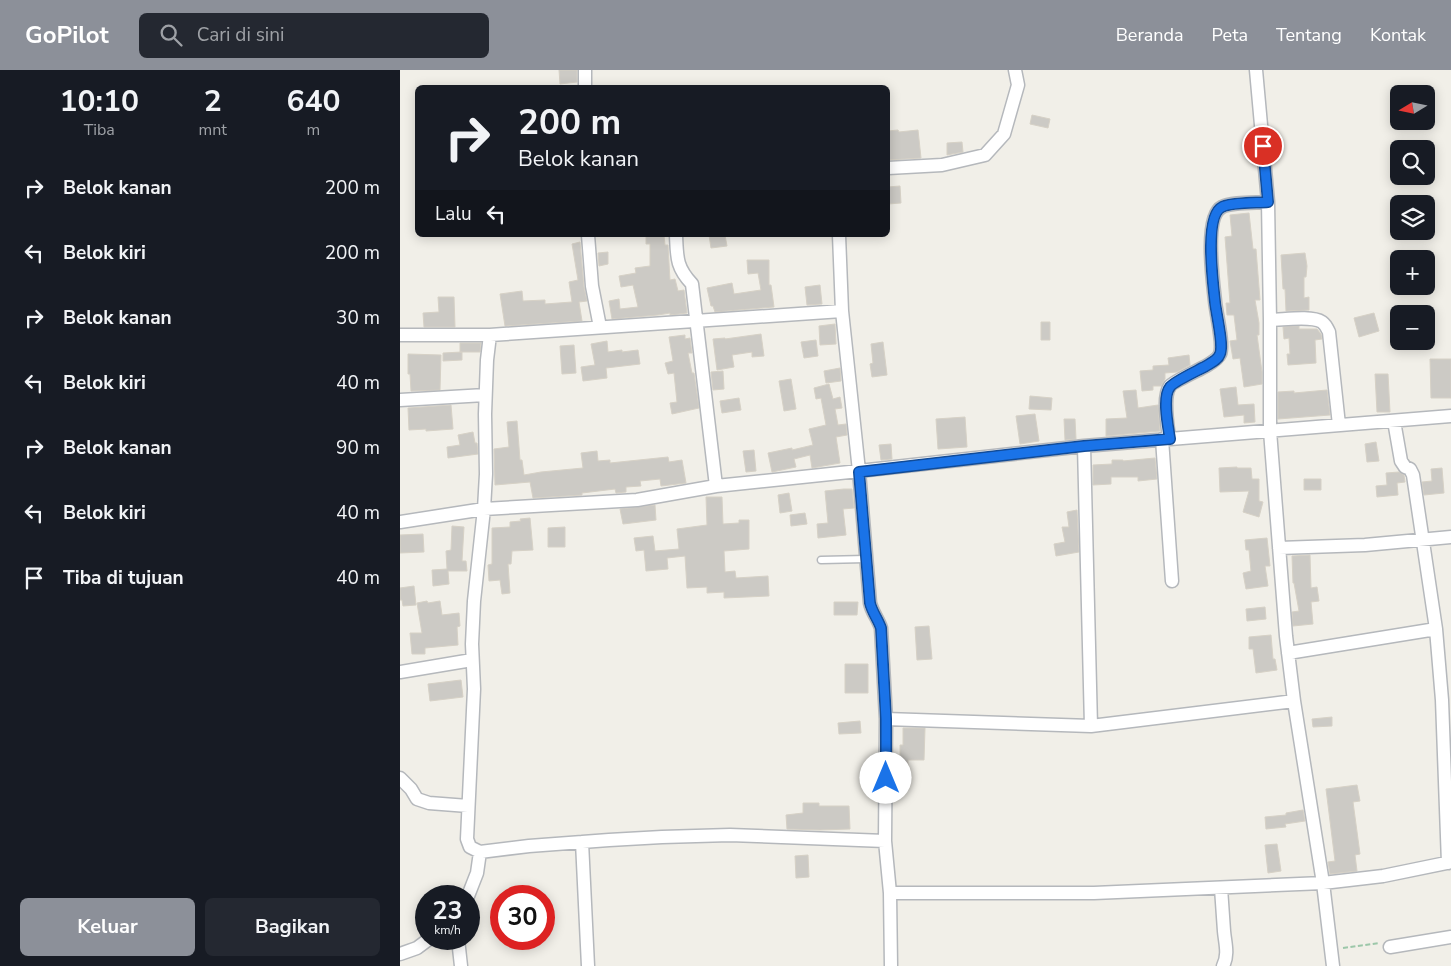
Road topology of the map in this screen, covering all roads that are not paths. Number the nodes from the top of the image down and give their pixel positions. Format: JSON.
{"nodes":[{"id":1,"x":585,"y":70,"type":"edge"},
{"id":2,"x":1015,"y":70,"type":"edge"},
{"id":3,"x":1256,"y":70,"type":"edge"},
{"id":4,"x":585,"y":85,"type":"edge"},
{"id":5,"x":890,"y":168,"type":"edge"},
{"id":6,"x":1268,"y":202,"type":"junction"},
{"id":7,"x":588,"y":237,"type":"edge"},
{"id":8,"x":676,"y":237,"type":"edge"},
{"id":9,"x":840,"y":237,"type":"edge"},
{"id":10,"x":842,"y":311,"type":"junction"},
{"id":11,"x":696,"y":320,"type":"junction"},
{"id":12,"x":1270,"y":320,"type":"junction"},
{"id":13,"x":600,"y":327,"type":"junction"},
{"id":14,"x":400,"y":335,"type":"edge"},
{"id":15,"x":490,"y":335,"type":"junction"},
{"id":16,"x":485,"y":395,"type":"junction"},
{"id":17,"x":400,"y":400,"type":"edge"},
{"id":18,"x":1451,"y":416,"type":"edge"},
{"id":19,"x":1394,"y":421,"type":"junction"},
{"id":20,"x":1339,"y":425,"type":"junction"},
{"id":21,"x":1270,"y":431,"type":"junction"},
{"id":22,"x":1166,"y":439,"type":"junction"},
{"id":23,"x":1084,"y":446,"type":"junction"},
{"id":24,"x":859,"y":472,"type":"junction"},
{"id":25,"x":716,"y":486,"type":"junction"},
{"id":26,"x":484,"y":509,"type":"junction"},
{"id":27,"x":400,"y":522,"type":"edge"},
{"id":28,"x":1451,"y":537,"type":"edge"},
{"id":29,"x":1423,"y":540,"type":"junction"},
{"id":30,"x":1279,"y":548,"type":"junction"},
{"id":31,"x":866,"y":558,"type":"junction"},
{"id":32,"x":821,"y":560,"type":"dead end"},
{"id":33,"x":1172,"y":581,"type":"dead end"},
{"id":34,"x":1436,"y":629,"type":"junction"},
{"id":35,"x":1288,"y":653,"type":"junction"},
{"id":36,"x":472,"y":660,"type":"junction"},
{"id":37,"x":400,"y":672,"type":"edge"},
{"id":38,"x":1294,"y":701,"type":"junction"},
{"id":39,"x":886,"y":719,"type":"junction"},
{"id":40,"x":1090,"y":726,"type":"junction"},
{"id":41,"x":400,"y":778,"type":"edge"},
{"id":42,"x":468,"y":806,"type":"junction"},
{"id":43,"x":885,"y":841,"type":"junction"},
{"id":44,"x":582,"y":842,"type":"junction"},
{"id":45,"x":480,"y":852,"type":"junction"},
{"id":46,"x":1450,"y":862,"type":"edge"},
{"id":47,"x":1323,"y":883,"type":"junction"},
{"id":48,"x":472,"y":885,"type":"edge"},
{"id":49,"x":1221,"y":888,"type":"junction"},
{"id":50,"x":890,"y":894,"type":"junction"},
{"id":51,"x":1451,"y":936,"type":"edge"},
{"id":52,"x":1385,"y":945,"type":"road end"},
{"id":53,"x":415,"y":949,"type":"edge"},
{"id":54,"x":459,"y":950,"type":"edge"},
{"id":55,"x":400,"y":954,"type":"edge"},
{"id":56,"x":461,"y":966,"type":"edge"},
{"id":57,"x":588,"y":966,"type":"edge"},
{"id":58,"x":891,"y":966,"type":"edge"},
{"id":59,"x":1223,"y":966,"type":"edge"},
{"id":60,"x":1333,"y":966,"type":"edge"}],
"edges":[{"from":1,"to":4,"type":"street"},
{"from":2,"to":5,"type":"street"},
{"from":3,"to":6,"type":"street"},
{"from":6,"to":12,"type":"street"},
{"from":6,"to":22,"type":"street"},
{"from":7,"to":13,"type":"street"},
{"from":8,"to":11,"type":"street"},
{"from":9,"to":10,"type":"street"},
{"from":10,"to":11,"type":"street"},
{"from":10,"to":24,"type":"street"},
{"from":11,"to":13,"type":"street"},
{"from":11,"to":25,"type":"street"},
{"from":12,"to":20,"type":"street"},
{"from":12,"to":21,"type":"street"},
{"from":13,"to":15,"type":"street"},
{"from":14,"to":15,"type":"street"},
{"from":15,"to":16,"type":"street"},
{"from":16,"to":17,"type":"street"},
{"from":16,"to":26,"type":"street"},
{"from":18,"to":19,"type":"street"},
{"from":19,"to":20,"type":"street"},
{"from":19,"to":29,"type":"street"},
{"from":20,"to":21,"type":"street"},
{"from":21,"to":22,"type":"street"},
{"from":21,"to":30,"type":"street"},
{"from":22,"to":23,"type":"street"},
{"from":22,"to":33,"type":"street"},
{"from":23,"to":24,"type":"street"},
{"from":23,"to":40,"type":"street"},
{"from":24,"to":25,"type":"street"},
{"from":24,"to":31,"type":"street"},
{"from":25,"to":26,"type":"street"},
{"from":26,"to":27,"type":"street"},
{"from":26,"to":36,"type":"street"},
{"from":28,"to":29,"type":"street"},
{"from":29,"to":30,"type":"street"},
{"from":29,"to":34,"type":"street"},
{"from":30,"to":35,"type":"street"},
{"from":31,"to":32,"type":"lane"},
{"from":31,"to":39,"type":"street"},
{"from":34,"to":35,"type":"street"},
{"from":34,"to":46,"type":"street"},
{"from":35,"to":38,"type":"street"},
{"from":36,"to":37,"type":"street"},
{"from":36,"to":42,"type":"street"},
{"from":38,"to":40,"type":"street"},
{"from":38,"to":47,"type":"street"},
{"from":39,"to":40,"type":"street"},
{"from":39,"to":43,"type":"street"},
{"from":41,"to":42,"type":"street"},
{"from":42,"to":45,"type":"street"},
{"from":43,"to":44,"type":"street"},
{"from":43,"to":50,"type":"street"},
{"from":44,"to":45,"type":"street"},
{"from":44,"to":57,"type":"street"},
{"from":45,"to":48,"type":"street"},
{"from":46,"to":47,"type":"street"},
{"from":47,"to":49,"type":"street"},
{"from":47,"to":60,"type":"street"},
{"from":49,"to":50,"type":"street"},
{"from":49,"to":59,"type":"street"},
{"from":50,"to":58,"type":"street"},
{"from":51,"to":52,"type":"street"},
{"from":53,"to":55,"type":"street"},
{"from":54,"to":56,"type":"street"}]}
